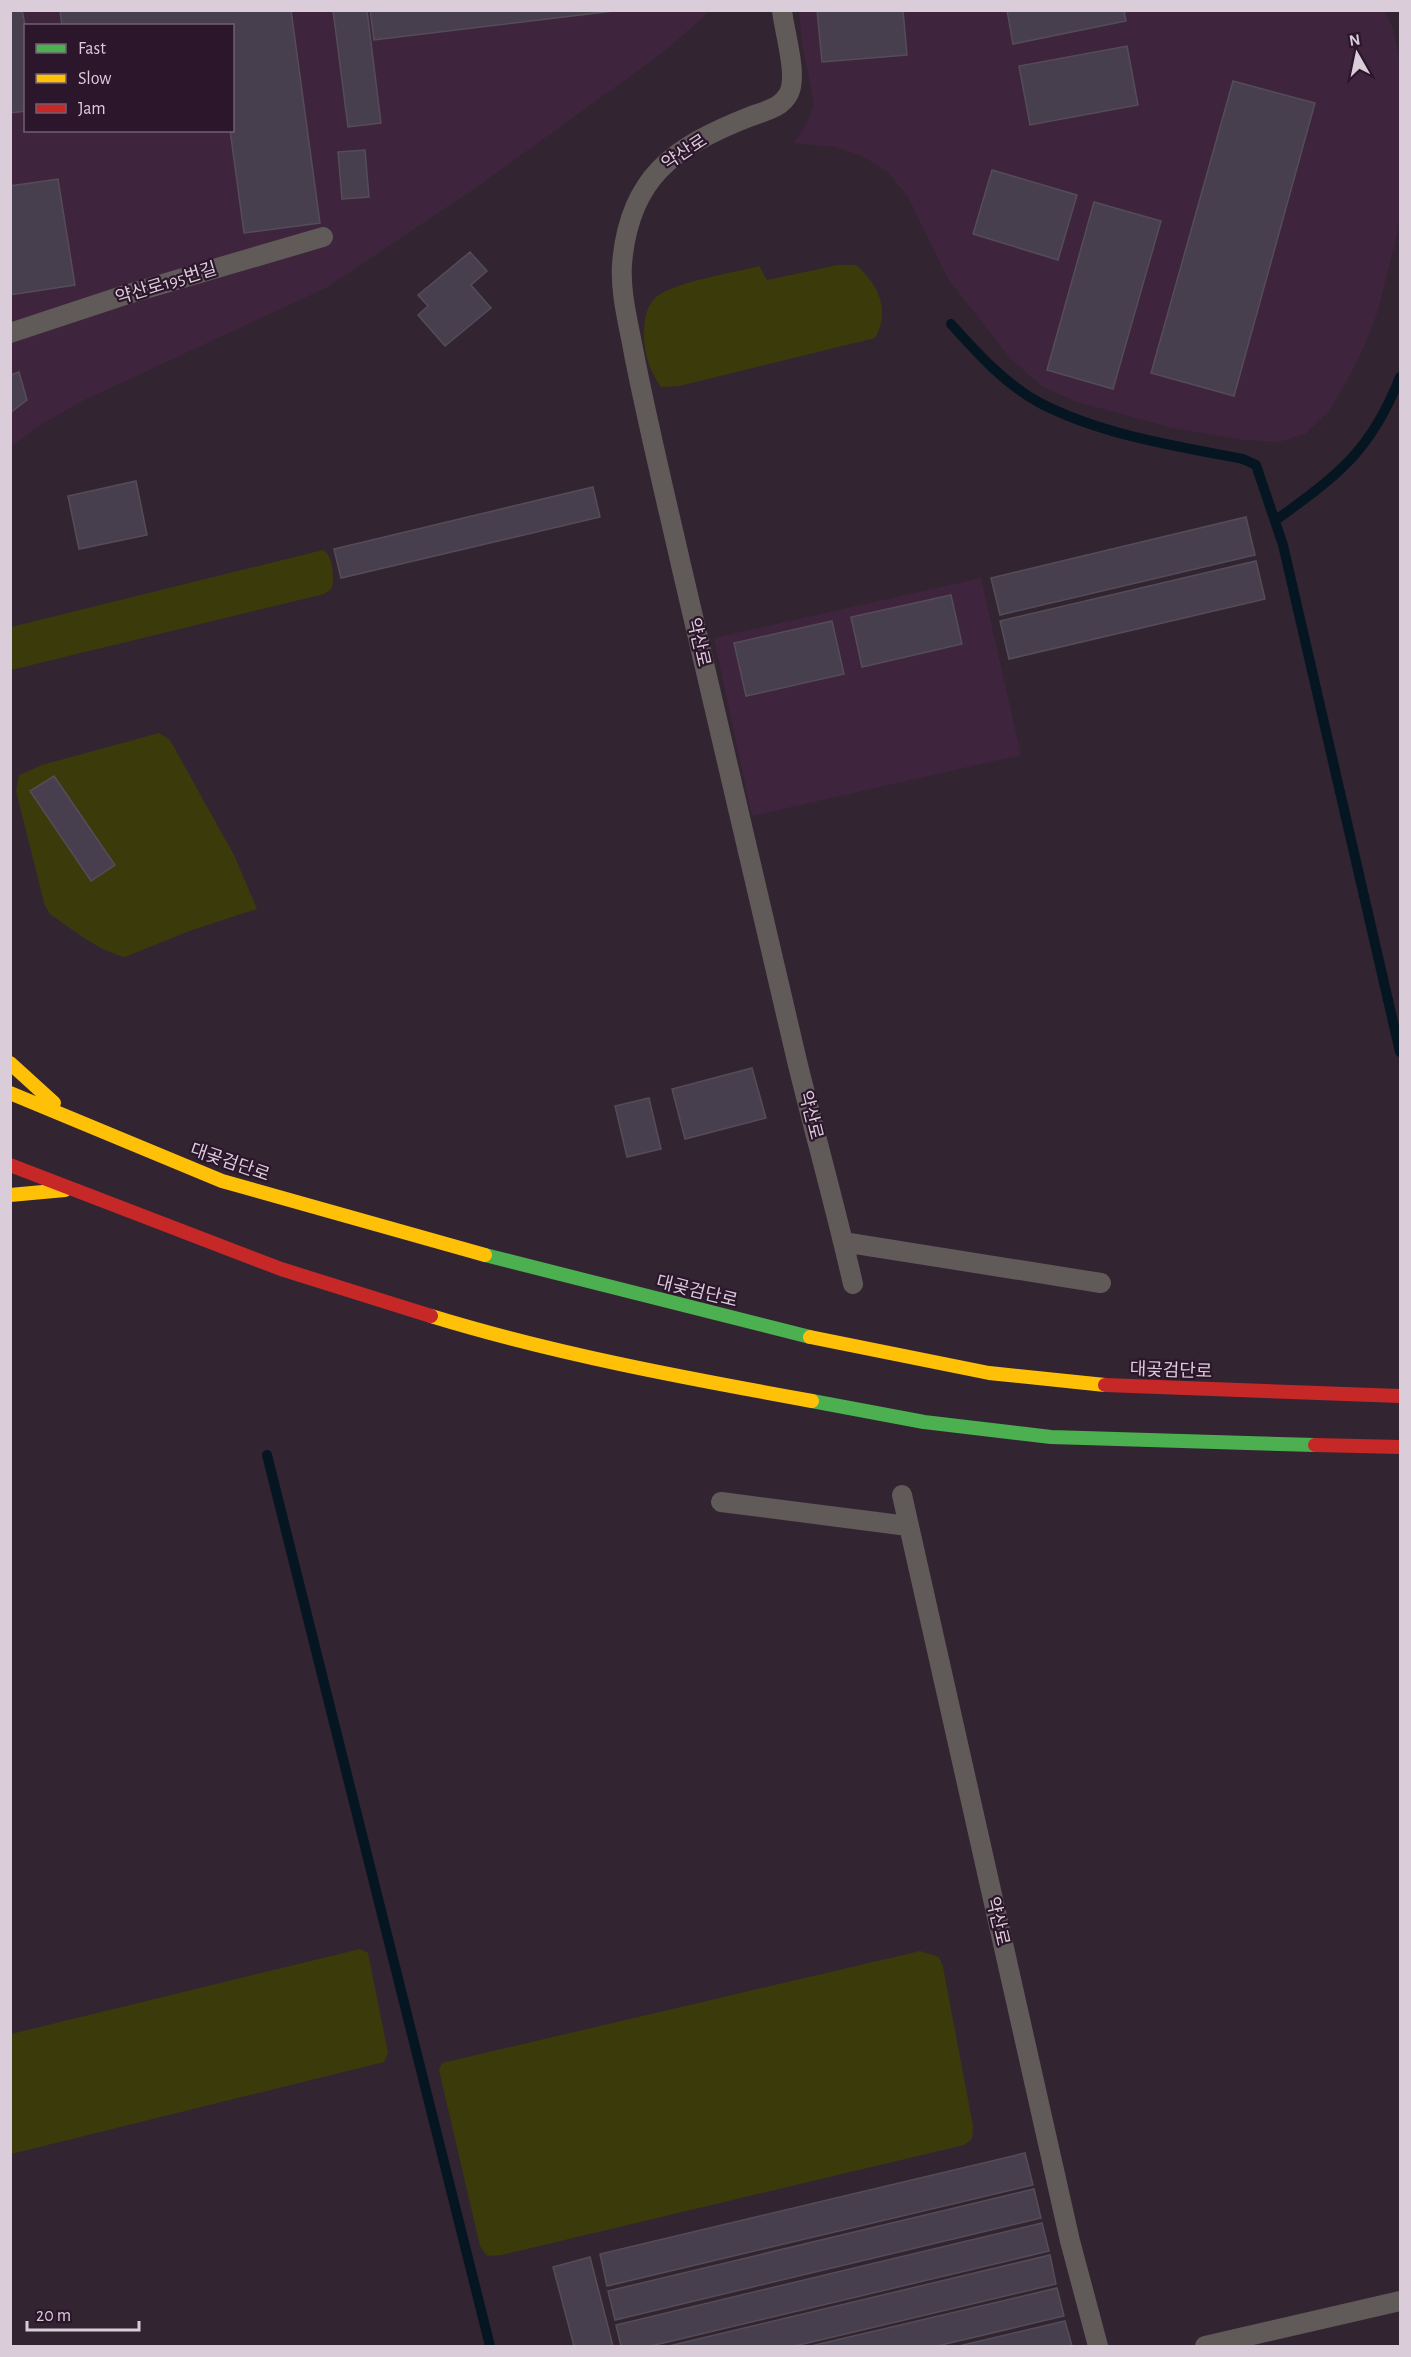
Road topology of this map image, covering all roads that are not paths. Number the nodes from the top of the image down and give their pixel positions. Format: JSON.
{"nodes":[{"id":1,"x":782,"y":10,"type":"edge"},
{"id":2,"x":323,"y":237,"type":"dead end"},
{"id":3,"x":10,"y":333,"type":"edge"},
{"id":4,"x":10,"y":1063,"type":"edge"},
{"id":5,"x":10,"y":1093,"type":"edge"},
{"id":6,"x":76,"y":1122,"type":"junction"},
{"id":7,"x":10,"y":1165,"type":"edge"},
{"id":8,"x":72,"y":1189,"type":"junction"},
{"id":9,"x":10,"y":1195,"type":"edge"},
{"id":10,"x":843,"y":1242,"type":"junction"},
{"id":11,"x":1101,"y":1283,"type":"dead end"},
{"id":12,"x":853,"y":1284,"type":"dead end"},
{"id":13,"x":1401,"y":1396,"type":"edge"},
{"id":14,"x":1401,"y":1447,"type":"edge"},
{"id":15,"x":902,"y":1495,"type":"dead end"},
{"id":16,"x":721,"y":1502,"type":"dead end"},
{"id":17,"x":908,"y":1526,"type":"junction"},
{"id":18,"x":1401,"y":2301,"type":"edge"},
{"id":19,"x":1098,"y":2346,"type":"edge"},
{"id":20,"x":1205,"y":2346,"type":"edge"}],
"edges":[{"from":1,"to":10,"type":"lane","name":"약산로"},
{"from":2,"to":3,"type":"lane","name":"약산로195번길"},
{"from":4,"to":6,"type":"main road"},
{"from":5,"to":6,"type":"main road","name":"대곶검단로"},
{"from":6,"to":13,"type":"main road","name":"대곶검단로"},
{"from":7,"to":8,"type":"main road"},
{"from":8,"to":9,"type":"main road"},
{"from":8,"to":14,"type":"main road"},
{"from":10,"to":11,"type":"lane"},
{"from":10,"to":12,"type":"lane","name":"약산로"},
{"from":15,"to":17,"type":"lane","name":"약산로"},
{"from":16,"to":17,"type":"lane"},
{"from":17,"to":19,"type":"lane","name":"약산로"},
{"from":18,"to":20,"type":"lane"}]}
